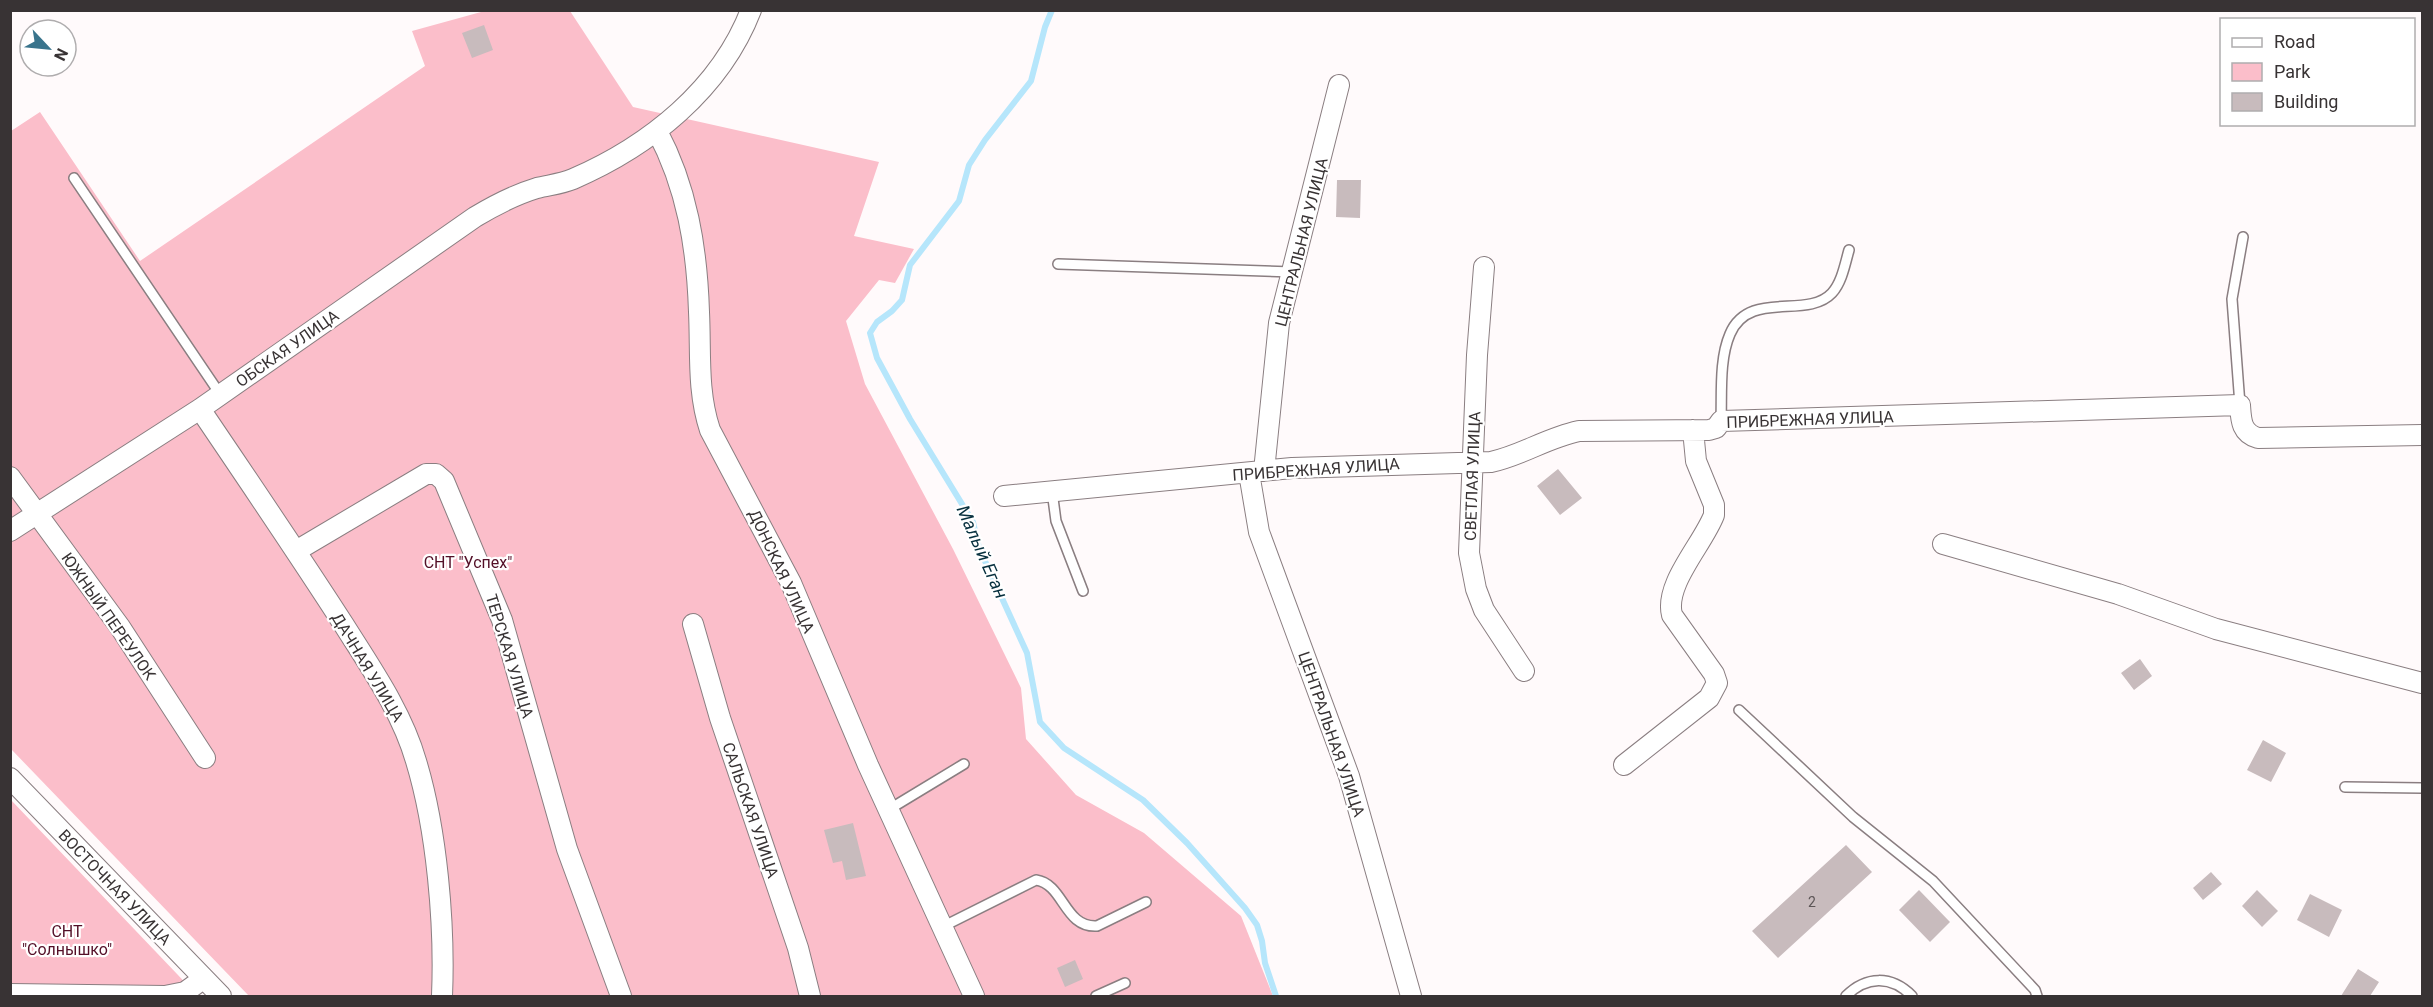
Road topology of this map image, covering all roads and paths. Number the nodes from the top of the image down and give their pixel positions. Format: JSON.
{"nodes":[{"id":1,"x":752,"y":10,"type":"edge"},
{"id":2,"x":1340,"y":85,"type":"dead end"},
{"id":3,"x":657,"y":131,"type":"junction"},
{"id":4,"x":74,"y":178,"type":"dead end"},
{"id":5,"x":2242,"y":237,"type":"dead end"},
{"id":6,"x":1849,"y":250,"type":"dead end"},
{"id":7,"x":1058,"y":264,"type":"dead end"},
{"id":8,"x":1484,"y":267,"type":"dead end"},
{"id":9,"x":1293,"y":272,"type":"junction"},
{"id":10,"x":220,"y":394,"type":"junction"},
{"id":11,"x":2240,"y":405,"type":"junction"},
{"id":12,"x":200,"y":409,"type":"junction"},
{"id":13,"x":1720,"y":421,"type":"junction"},
{"id":14,"x":1693,"y":430,"type":"junction"},
{"id":15,"x":2422,"y":435,"type":"edge"},
{"id":16,"x":1474,"y":462,"type":"junction"},
{"id":17,"x":1257,"y":472,"type":"junction"},
{"id":18,"x":10,"y":477,"type":"edge"},
{"id":19,"x":1052,"y":490,"type":"junction"},
{"id":20,"x":1004,"y":496,"type":"dead end"},
{"id":21,"x":35,"y":515,"type":"junction"},
{"id":22,"x":10,"y":531,"type":"edge"},
{"id":23,"x":1943,"y":544,"type":"dead end"},
{"id":24,"x":296,"y":551,"type":"junction"},
{"id":25,"x":1083,"y":591,"type":"dead end"},
{"id":26,"x":693,"y":624,"type":"dead end"},
{"id":27,"x":1524,"y":671,"type":"dead end"},
{"id":28,"x":2422,"y":683,"type":"edge"},
{"id":29,"x":1739,"y":710,"type":"dead end"},
{"id":30,"x":205,"y":758,"type":"dead end"},
{"id":31,"x":964,"y":764,"type":"dead end"},
{"id":32,"x":1624,"y":765,"type":"dead end"},
{"id":33,"x":10,"y":778,"type":"edge"},
{"id":34,"x":2345,"y":787,"type":"dead end"},
{"id":35,"x":2422,"y":788,"type":"edge"},
{"id":36,"x":888,"y":810,"type":"junction"},
{"id":37,"x":1146,"y":902,"type":"dead end"},
{"id":38,"x":942,"y":927,"type":"junction"},
{"id":39,"x":203,"y":979,"type":"junction"},
{"id":40,"x":1125,"y":983,"type":"dead end"},
{"id":41,"x":10,"y":994,"type":"edge"},
{"id":42,"x":220,"y":996,"type":"edge"},
{"id":43,"x":442,"y":996,"type":"edge"},
{"id":44,"x":621,"y":996,"type":"edge"},
{"id":45,"x":810,"y":996,"type":"edge"},
{"id":46,"x":974,"y":996,"type":"edge"},
{"id":47,"x":1096,"y":996,"type":"edge"},
{"id":48,"x":1411,"y":996,"type":"edge"},
{"id":49,"x":1846,"y":996,"type":"edge"},
{"id":50,"x":1911,"y":996,"type":"edge"},
{"id":51,"x":2037,"y":996,"type":"edge"}],
"edges":[{"from":1,"to":3,"type":"street","name":"ОБСКАЯ УЛИЦА"},
{"from":2,"to":9,"type":"street","name":"ЦЕНТРАЛЬНАЯ УЛИЦА"},
{"from":3,"to":10,"type":"street","name":"ОБСКАЯ УЛИЦА"},
{"from":3,"to":36,"type":"street","name":"ДОНСКАЯ УЛИЦА"},
{"from":4,"to":10,"type":"lane"},
{"from":5,"to":11,"type":"lane"},
{"from":6,"to":13,"type":"lane"},
{"from":7,"to":9,"type":"lane"},
{"from":8,"to":16,"type":"street","name":"СВЕТЛАЯ УЛИЦА"},
{"from":9,"to":17,"type":"street","name":"ЦЕНТРАЛЬНАЯ УЛИЦА"},
{"from":10,"to":12,"type":"street","name":"ОБСКАЯ УЛИЦА"},
{"from":11,"to":13,"type":"street","name":"ПРИБРЕЖНАЯ УЛИЦА"},
{"from":11,"to":15,"type":"street"},
{"from":12,"to":21,"type":"street","name":"ОБСКАЯ УЛИЦА"},
{"from":12,"to":24,"type":"street","name":"ДАЧНАЯ УЛИЦА"},
{"from":13,"to":14,"type":"street","name":"ПРИБРЕЖНАЯ УЛИЦА"},
{"from":14,"to":16,"type":"street","name":"ПРИБРЕЖНАЯ УЛИЦА"},
{"from":14,"to":32,"type":"street"},
{"from":16,"to":17,"type":"street","name":"ПРИБРЕЖНАЯ УЛИЦА"},
{"from":16,"to":27,"type":"street","name":"СВЕТЛАЯ УЛИЦА"},
{"from":17,"to":19,"type":"street","name":"ПРИБРЕЖНАЯ УЛИЦА"},
{"from":17,"to":48,"type":"street","name":"ЦЕНТРАЛЬНАЯ УЛИЦА"},
{"from":18,"to":21,"type":"street","name":"ЮЖНЫЙ ПЕРЕУЛОК"},
{"from":19,"to":20,"type":"street","name":"ПРИБРЕЖНАЯ УЛИЦА"},
{"from":19,"to":25,"type":"lane"},
{"from":21,"to":22,"type":"street","name":"ОБСКАЯ УЛИЦА"},
{"from":21,"to":30,"type":"street","name":"ЮЖНЫЙ ПЕРЕУЛОК"},
{"from":23,"to":28,"type":"street"},
{"from":24,"to":43,"type":"street","name":"ДАЧНАЯ УЛИЦА"},
{"from":24,"to":44,"type":"street","name":"ТЕРСКАЯ УЛИЦА"},
{"from":26,"to":45,"type":"street","name":"САЛЬСКАЯ УЛИЦА"},
{"from":29,"to":51,"type":"lane"},
{"from":31,"to":36,"type":"lane"},
{"from":33,"to":39,"type":"street","name":"ВОСТОЧНАЯ УЛИЦА"},
{"from":34,"to":35,"type":"lane"},
{"from":36,"to":38,"type":"street","name":"ДОНСКАЯ УЛИЦА"},
{"from":37,"to":38,"type":"lane"},
{"from":38,"to":46,"type":"street","name":"ДОНСКАЯ УЛИЦА"},
{"from":39,"to":41,"type":"street"},
{"from":39,"to":42,"type":"street","name":"ВОСТОЧНАЯ УЛИЦА"},
{"from":40,"to":47,"type":"lane"},
{"from":49,"to":50,"type":"lane"}]}
